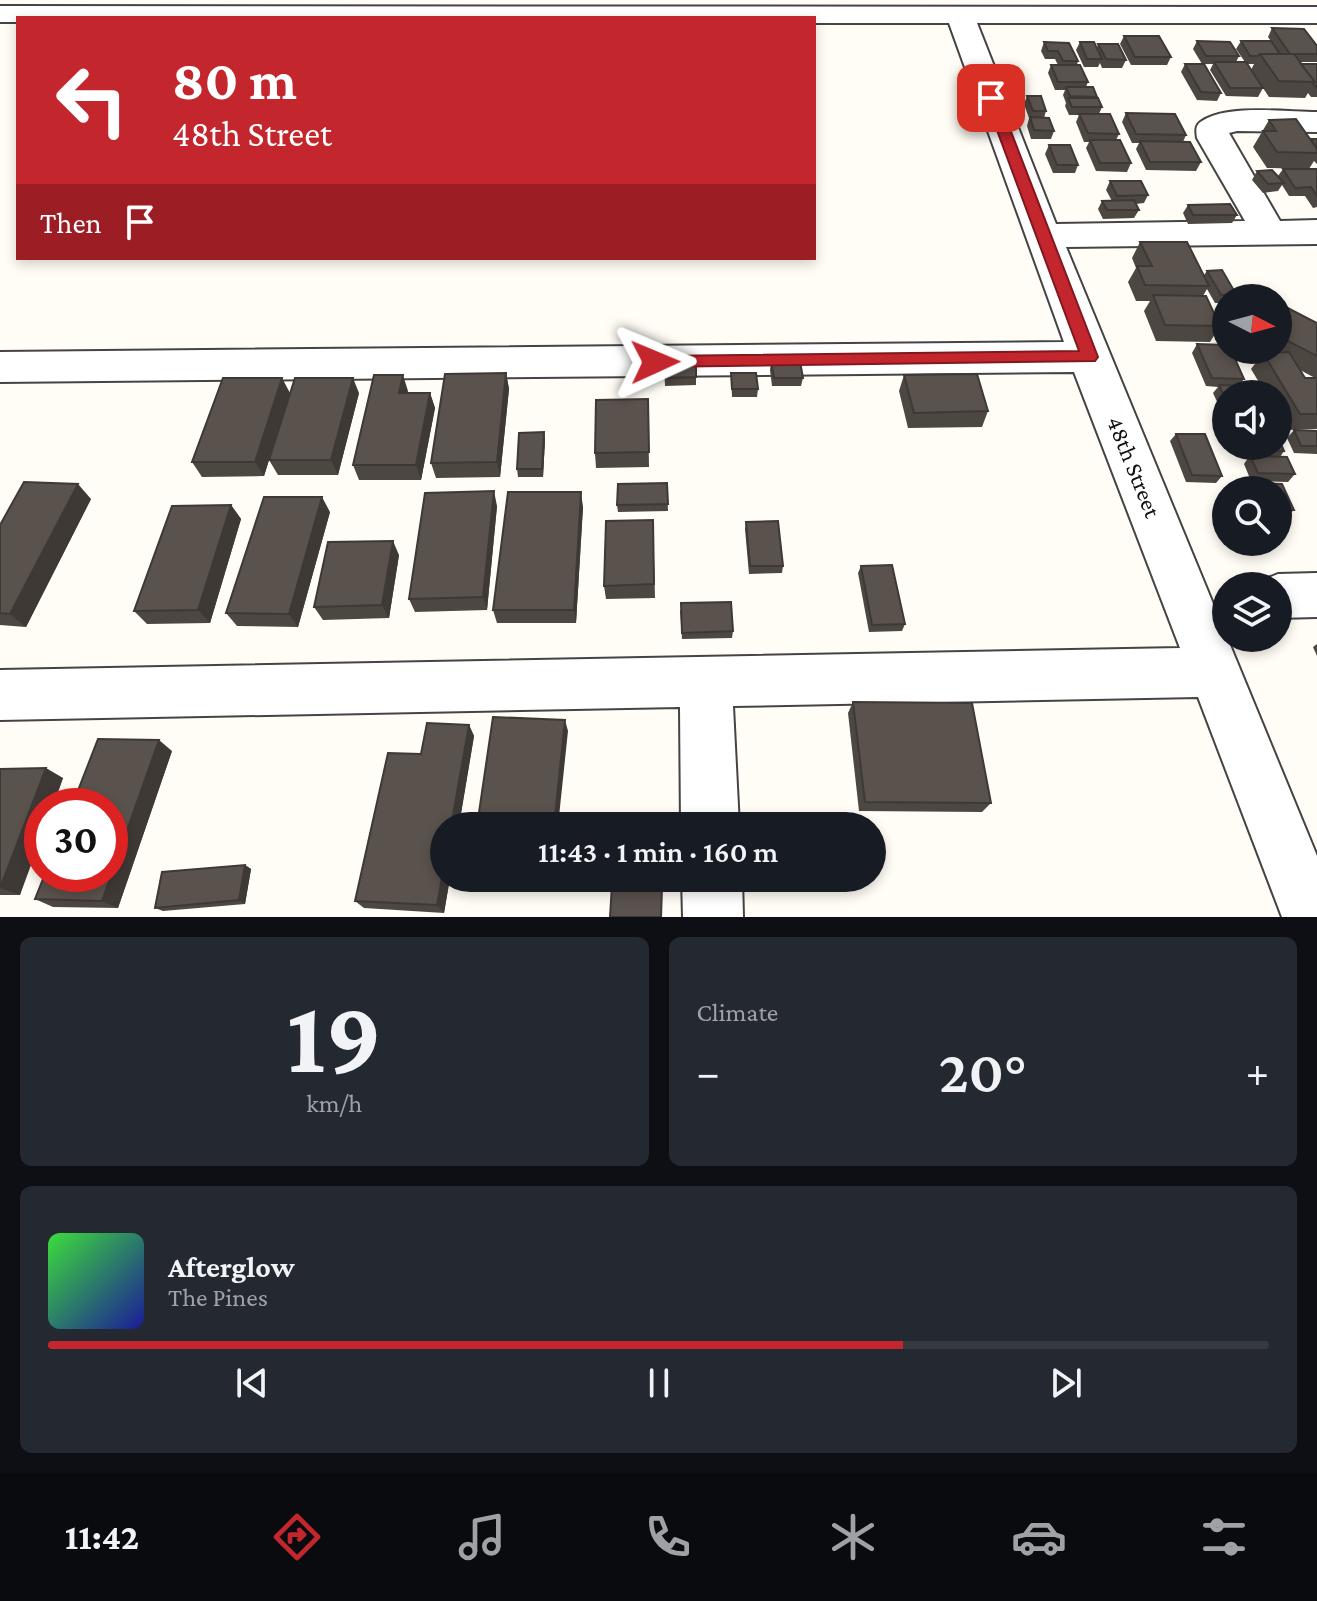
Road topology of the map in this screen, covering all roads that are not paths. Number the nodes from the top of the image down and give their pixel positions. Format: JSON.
{"nodes":[{"id":1,"x":482,"y":7,"type":"edge"},
{"id":2,"x":728,"y":7,"type":"edge"},
{"id":3,"x":1061,"y":8,"type":"edge"},
{"id":4,"x":1223,"y":8,"type":"edge"},
{"id":5,"x":0,"y":14,"type":"edge"},
{"id":6,"x":1317,"y":15,"type":"edge"},
{"id":7,"x":960,"y":16,"type":"junction"},
{"id":8,"x":1317,"y":122,"type":"edge"},
{"id":9,"x":1317,"y":232,"type":"edge"},
{"id":10,"x":1270,"y":233,"type":"junction"},
{"id":11,"x":1044,"y":236,"type":"junction"},
{"id":12,"x":1089,"y":357,"type":"junction"},
{"id":13,"x":0,"y":367,"type":"edge"},
{"id":14,"x":1317,"y":595,"type":"edge"},
{"id":15,"x":1292,"y":596,"type":"edge"},
{"id":16,"x":1206,"y":597,"type":"edge"},
{"id":17,"x":1213,"y":672,"type":"junction"},
{"id":18,"x":706,"y":680,"type":"junction"},
{"id":19,"x":0,"y":695,"type":"edge"},
{"id":20,"x":710,"y":812,"type":"edge"},
{"id":21,"x":712,"y":892,"type":"edge"},
{"id":22,"x":713,"y":917,"type":"edge"},
{"id":23,"x":1312,"y":917,"type":"edge"}],
"edges":[{"from":1,"to":2,"type":"street"},
{"from":1,"to":5,"type":"street"},
{"from":2,"to":7,"type":"street"},
{"from":3,"to":4,"type":"street"},
{"from":3,"to":7,"type":"street"},
{"from":4,"to":6,"type":"street"},
{"from":7,"to":11,"type":"street","name":"48th Street"},
{"from":8,"to":10,"type":"street"},
{"from":9,"to":10,"type":"street"},
{"from":10,"to":11,"type":"street"},
{"from":11,"to":12,"type":"street","name":"48th Street"},
{"from":12,"to":13,"type":"street"},
{"from":12,"to":16,"type":"street","name":"48th Street"},
{"from":14,"to":15,"type":"street"},
{"from":16,"to":17,"type":"street","name":"48th Street"},
{"from":17,"to":18,"type":"street"},
{"from":17,"to":23,"type":"street","name":"48th Street"},
{"from":18,"to":19,"type":"street"},
{"from":18,"to":20,"type":"street"},
{"from":21,"to":22,"type":"street"}]}
